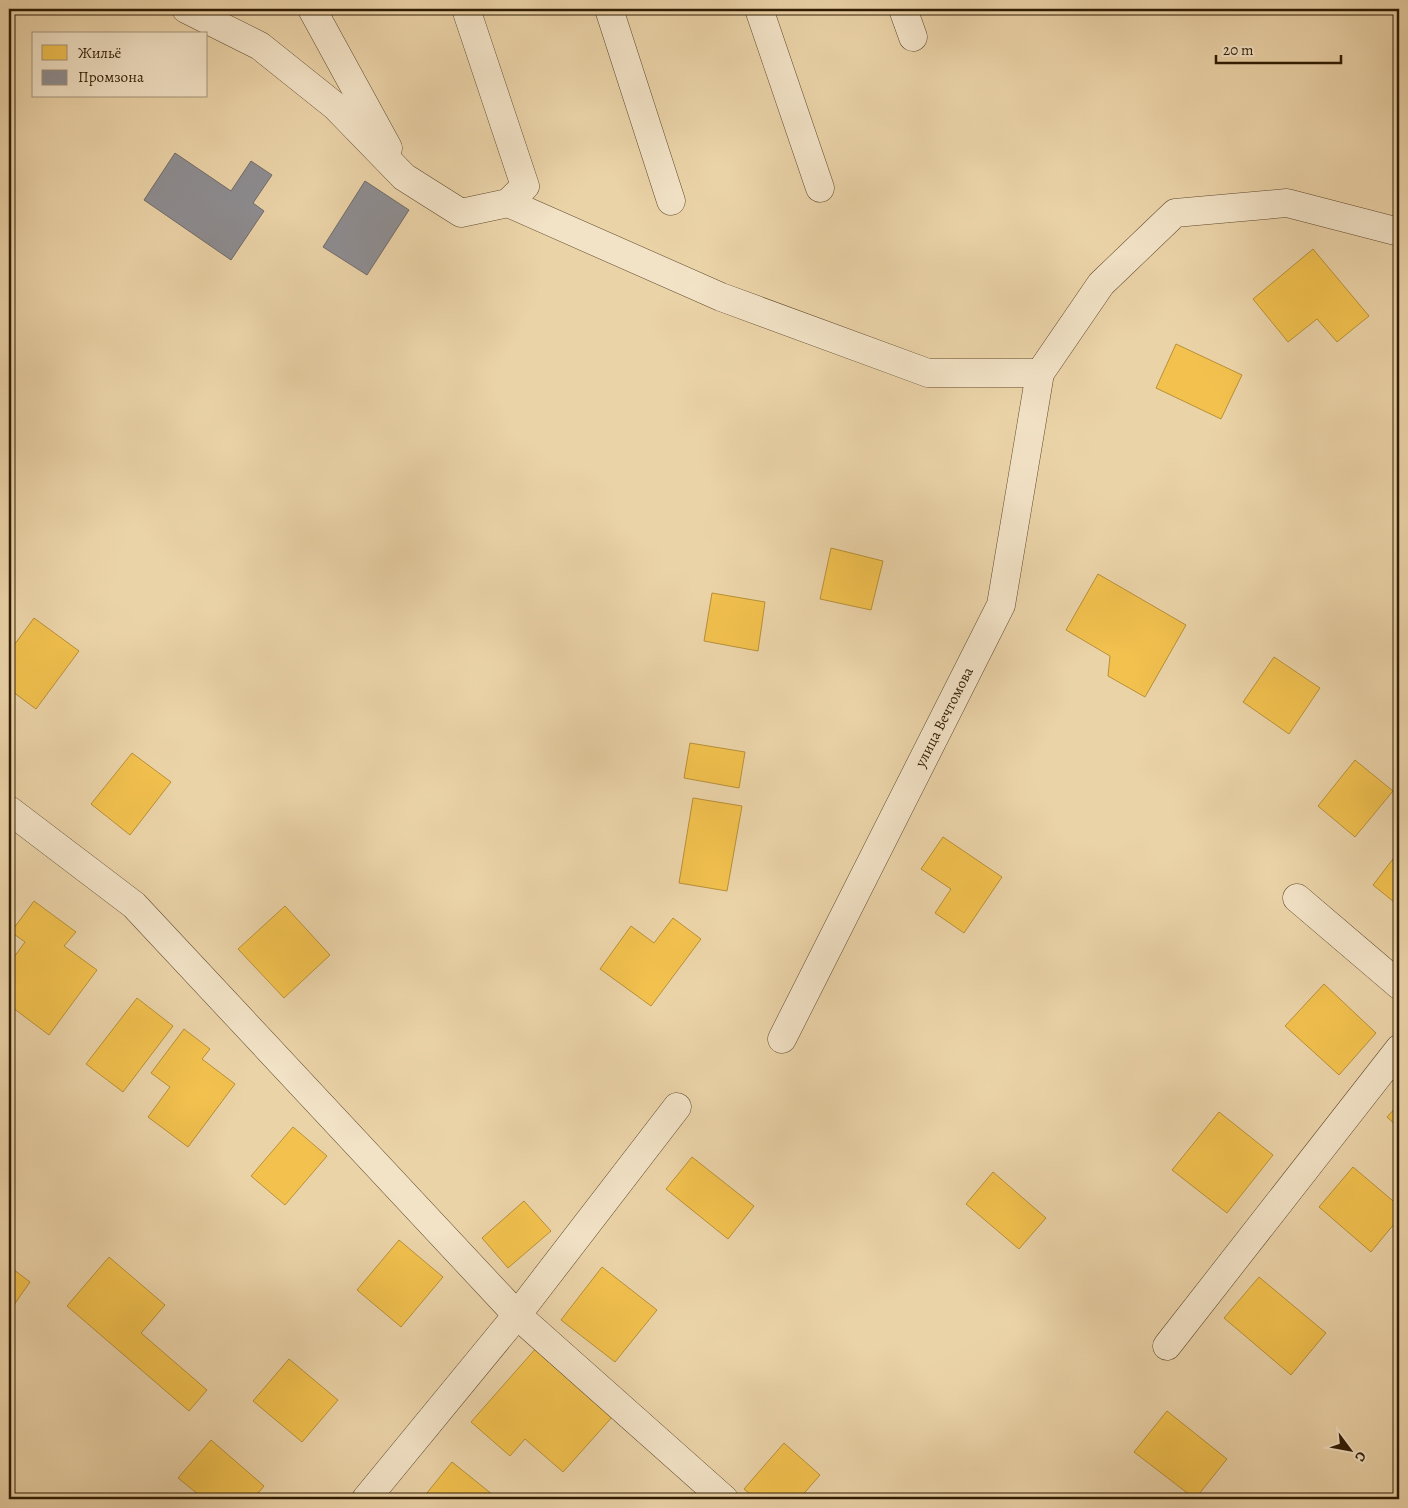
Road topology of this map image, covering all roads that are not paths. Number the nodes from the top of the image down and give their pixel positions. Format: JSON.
{"nodes":[{"id":1,"x":186,"y":9,"type":"edge"},
{"id":2,"x":312,"y":9,"type":"edge"},
{"id":3,"x":466,"y":9,"type":"edge"},
{"id":4,"x":609,"y":9,"type":"edge"},
{"id":5,"x":760,"y":9,"type":"edge"},
{"id":6,"x":903,"y":9,"type":"edge"},
{"id":7,"x":913,"y":37,"type":"dead end"},
{"id":8,"x":404,"y":177,"type":"junction"},
{"id":9,"x":820,"y":188,"type":"dead end"},
{"id":10,"x":671,"y":201,"type":"dead end"},
{"id":11,"x":508,"y":203,"type":"junction"},
{"id":12,"x":1399,"y":232,"type":"edge"},
{"id":13,"x":1040,"y":374,"type":"junction"},
{"id":14,"x":9,"y":810,"type":"edge"},
{"id":15,"x":1297,"y":898,"type":"dead end"},
{"id":16,"x":1399,"y":985,"type":"edge"},
{"id":17,"x":782,"y":1039,"type":"dead end"},
{"id":18,"x":1399,"y":1049,"type":"edge"},
{"id":19,"x":677,"y":1107,"type":"dead end"},
{"id":20,"x":517,"y":1315,"type":"junction"},
{"id":21,"x":1167,"y":1346,"type":"dead end"},
{"id":22,"x":366,"y":1499,"type":"edge"},
{"id":23,"x":724,"y":1499,"type":"edge"}],
"edges":[{"from":1,"to":8,"type":"street"},
{"from":2,"to":8,"type":"street"},
{"from":3,"to":11,"type":"street"},
{"from":4,"to":10,"type":"street"},
{"from":5,"to":9,"type":"street"},
{"from":6,"to":7,"type":"street"},
{"from":8,"to":11,"type":"street"},
{"from":11,"to":13,"type":"street"},
{"from":12,"to":13,"type":"street"},
{"from":13,"to":17,"type":"street","name":"улица Вечтомова"},
{"from":14,"to":20,"type":"street"},
{"from":15,"to":16,"type":"street"},
{"from":18,"to":21,"type":"street"},
{"from":19,"to":20,"type":"street"},
{"from":20,"to":22,"type":"street"},
{"from":20,"to":23,"type":"street"}]}
